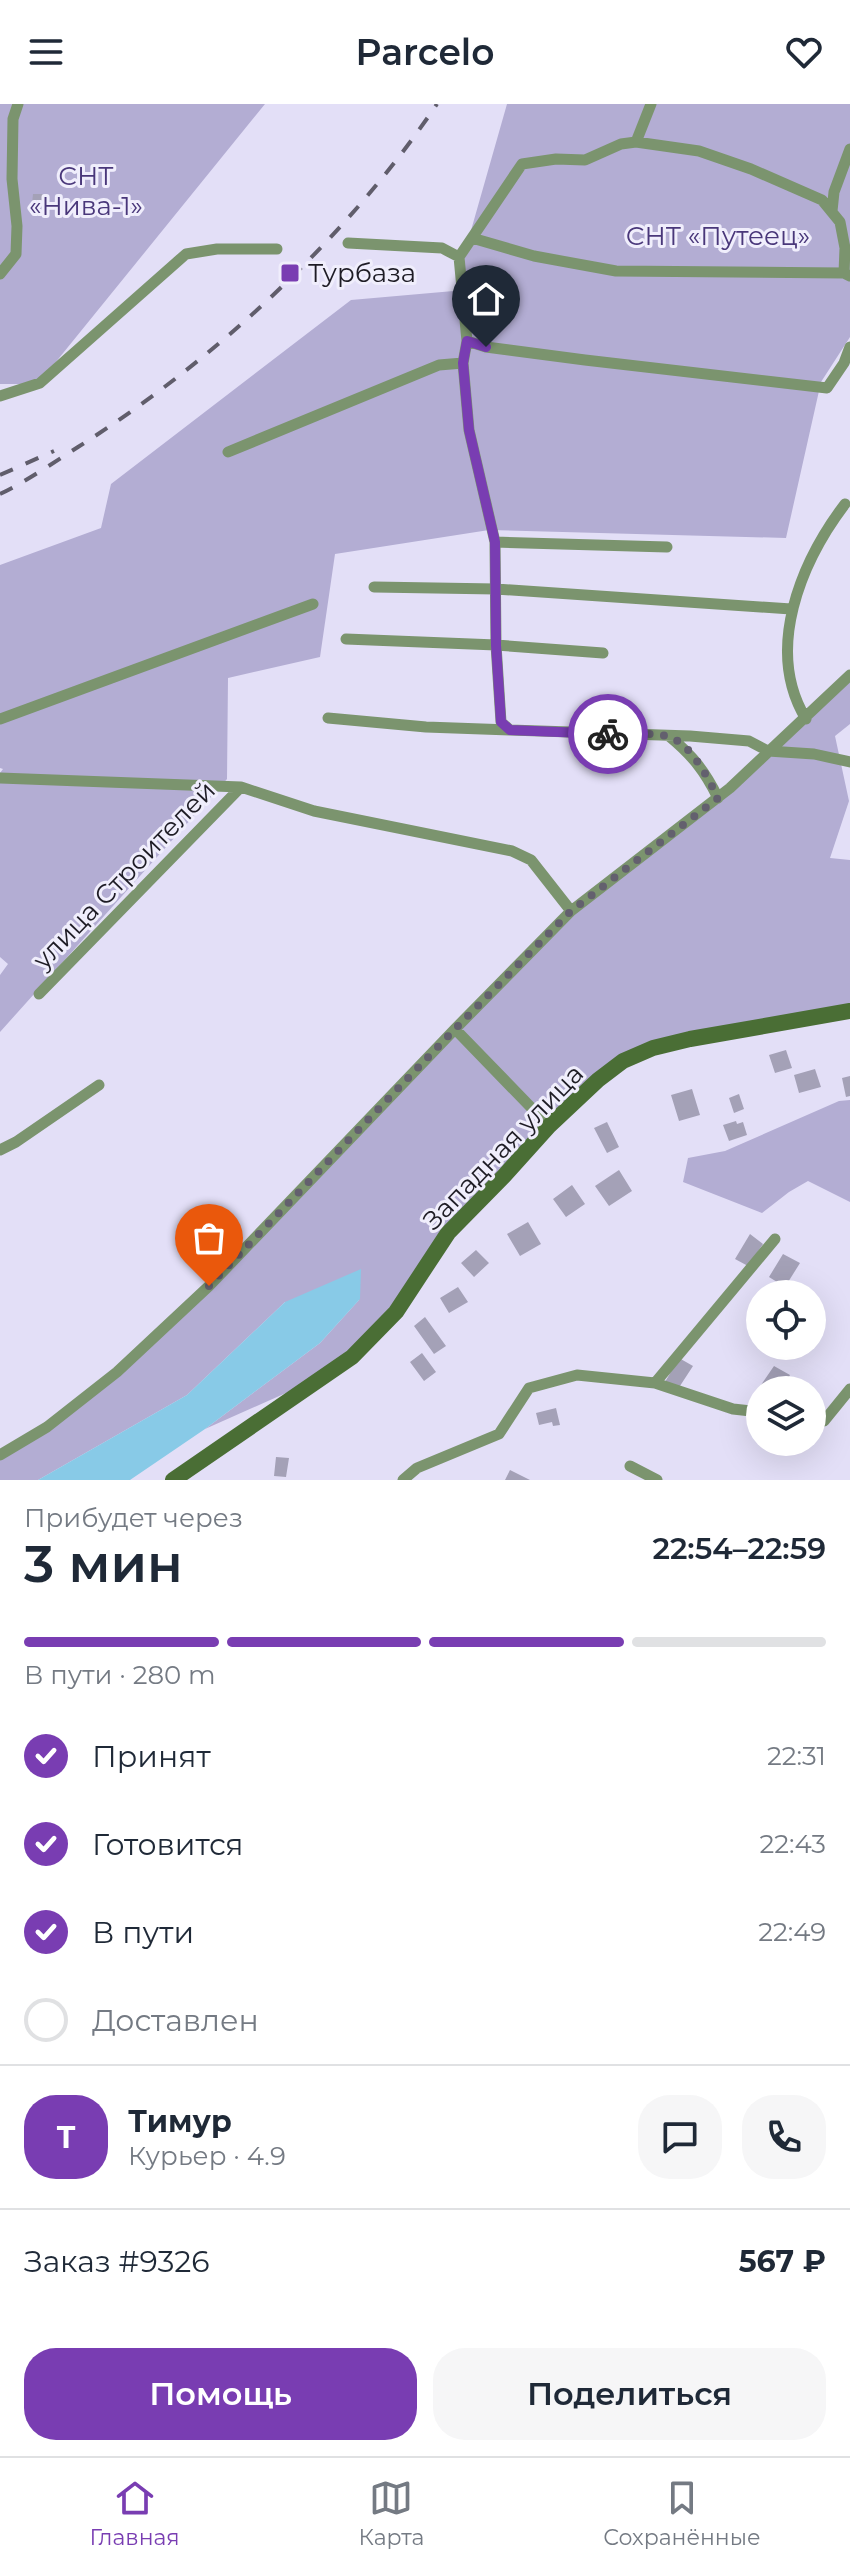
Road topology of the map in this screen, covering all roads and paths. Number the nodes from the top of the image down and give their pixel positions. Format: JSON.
{"nodes":[{"id":1,"x":18,"y":104,"type":"edge"},
{"id":2,"x":651,"y":104,"type":"edge"},
{"id":3,"x":636,"y":142,"type":"junction"},
{"id":4,"x":850,"y":149,"type":"edge"},
{"id":5,"x":832,"y":211,"type":"junction"},
{"id":6,"x":472,"y":238,"type":"junction"},
{"id":7,"x":348,"y":243,"type":"dead end"},
{"id":8,"x":277,"y":249,"type":"dead end"},
{"id":9,"x":459,"y":257,"type":"junction"},
{"id":10,"x":0,"y":274,"type":"edge"},
{"id":11,"x":847,"y":274,"type":"edge"},
{"id":12,"x":467,"y":341,"type":"junction"},
{"id":13,"x":850,"y":347,"type":"edge"},
{"id":14,"x":463,"y":363,"type":"junction"},
{"id":15,"x":0,"y":396,"type":"edge"},
{"id":16,"x":228,"y":452,"type":"dead end"},
{"id":17,"x":845,"y":504,"type":"dead end"},
{"id":18,"x":495,"y":542,"type":"junction"},
{"id":19,"x":667,"y":547,"type":"dead end"},
{"id":20,"x":374,"y":587,"type":"dead end"},
{"id":21,"x":496,"y":589,"type":"junction"},
{"id":22,"x":313,"y":604,"type":"dead end"},
{"id":23,"x":791,"y":609,"type":"junction"},
{"id":24,"x":346,"y":639,"type":"dead end"},
{"id":25,"x":496,"y":645,"type":"junction"},
{"id":26,"x":603,"y":653,"type":"dead end"},
{"id":27,"x":850,"y":675,"type":"edge"},
{"id":28,"x":328,"y":718,"type":"dead end"},
{"id":29,"x":0,"y":719,"type":"edge"},
{"id":30,"x":806,"y":719,"type":"junction"},
{"id":31,"x":510,"y":730,"type":"junction"},
{"id":32,"x":669,"y":736,"type":"junction"},
{"id":33,"x":768,"y":751,"type":"junction"},
{"id":34,"x":850,"y":762,"type":"edge"},
{"id":35,"x":0,"y":778,"type":"edge"},
{"id":36,"x":241,"y":787,"type":"junction"},
{"id":37,"x":718,"y":798,"type":"junction"},
{"id":38,"x":571,"y":911,"type":"junction"},
{"id":39,"x":39,"y":994,"type":"dead end"},
{"id":40,"x":850,"y":1011,"type":"edge"},
{"id":41,"x":455,"y":1029,"type":"junction"},
{"id":42,"x":99,"y":1085,"type":"dead end"},
{"id":43,"x":549,"y":1126,"type":"junction"},
{"id":44,"x":0,"y":1150,"type":"edge"},
{"id":45,"x":775,"y":1239,"type":"dead end"},
{"id":46,"x":655,"y":1383,"type":"junction"},
{"id":47,"x":850,"y":1389,"type":"edge"},
{"id":48,"x":746,"y":1410,"type":"edge"},
{"id":49,"x":826,"y":1419,"type":"edge"},
{"id":50,"x":0,"y":1455,"type":"edge"},
{"id":51,"x":630,"y":1466,"type":"dead end"},
{"id":52,"x":173,"y":1480,"type":"edge"},
{"id":53,"x":403,"y":1480,"type":"edge"},
{"id":54,"x":657,"y":1480,"type":"edge"}],
"edges":[{"from":1,"to":10,"type":"street"},
{"from":2,"to":3,"type":"street"},
{"from":3,"to":5,"type":"street"},
{"from":3,"to":6,"type":"street"},
{"from":4,"to":5,"type":"street"},
{"from":5,"to":11,"type":"street"},
{"from":6,"to":9,"type":"street"},
{"from":6,"to":11,"type":"street"},
{"from":7,"to":9,"type":"street"},
{"from":8,"to":15,"type":"street"},
{"from":9,"to":12,"type":"street"},
{"from":12,"to":13,"type":"street"},
{"from":12,"to":14,"type":"street"},
{"from":14,"to":16,"type":"street"},
{"from":14,"to":18,"type":"street"},
{"from":17,"to":23,"type":"street"},
{"from":18,"to":19,"type":"street"},
{"from":18,"to":21,"type":"street"},
{"from":20,"to":21,"type":"street"},
{"from":21,"to":23,"type":"street"},
{"from":21,"to":25,"type":"street"},
{"from":22,"to":29,"type":"street"},
{"from":23,"to":30,"type":"street"},
{"from":24,"to":25,"type":"street"},
{"from":25,"to":26,"type":"street"},
{"from":25,"to":31,"type":"street"},
{"from":27,"to":30,"type":"street"},
{"from":28,"to":31,"type":"street"},
{"from":30,"to":33,"type":"street"},
{"from":31,"to":32,"type":"street"},
{"from":32,"to":33,"type":"street"},
{"from":32,"to":37,"type":"street"},
{"from":33,"to":34,"type":"street"},
{"from":33,"to":37,"type":"street"},
{"from":35,"to":36,"type":"street"},
{"from":36,"to":38,"type":"street"},
{"from":36,"to":39,"type":"street","name":"улица Строителей"},
{"from":37,"to":38,"type":"street"},
{"from":38,"to":41,"type":"street"},
{"from":40,"to":43,"type":"main road","name":"Западная улица"},
{"from":41,"to":43,"type":"street"},
{"from":41,"to":50,"type":"street"},
{"from":42,"to":44,"type":"street"},
{"from":43,"to":52,"type":"main road","name":"Западная улица"},
{"from":45,"to":46,"type":"street"},
{"from":46,"to":48,"type":"street"},
{"from":46,"to":53,"type":"street"},
{"from":47,"to":49,"type":"street"},
{"from":51,"to":54,"type":"street"}]}
